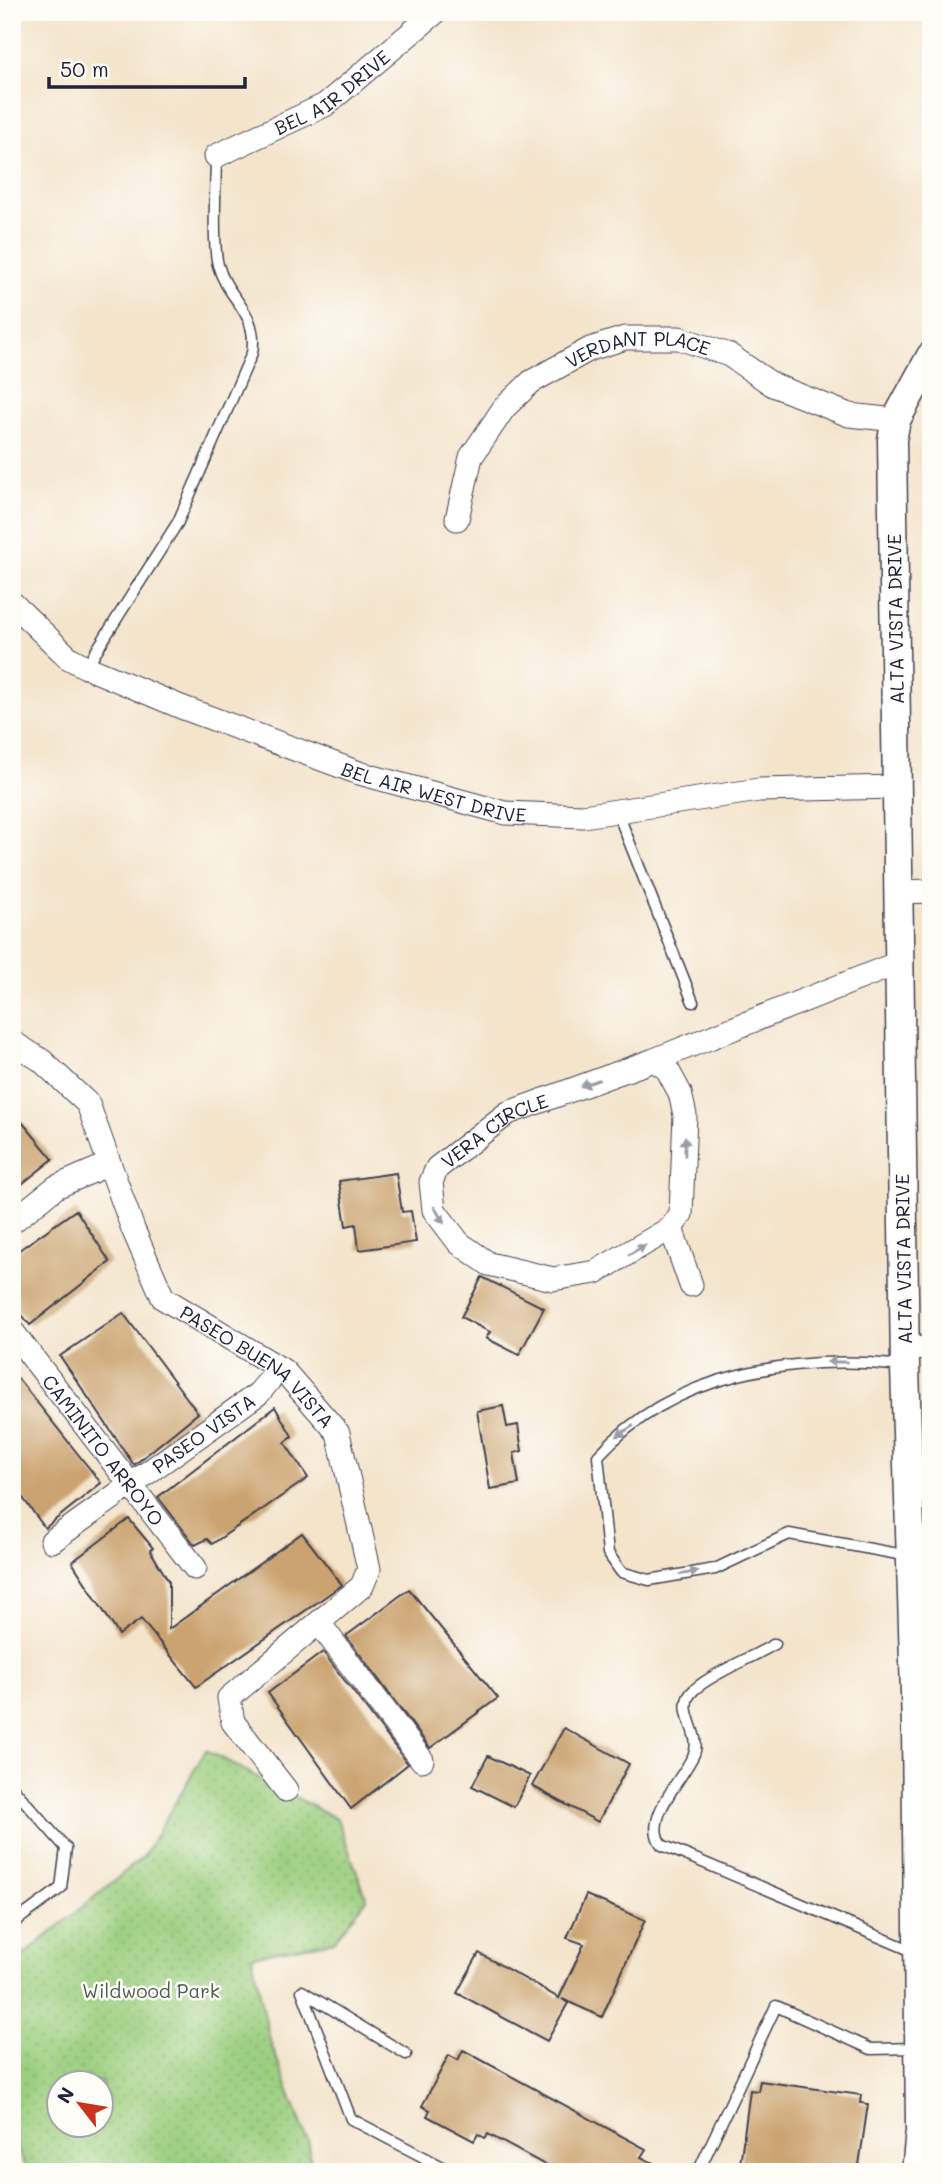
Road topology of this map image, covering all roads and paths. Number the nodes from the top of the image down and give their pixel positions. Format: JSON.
{"nodes":[{"id":1,"x":436,"y":12,"type":"edge"},
{"id":2,"x":216,"y":156,"type":"joint"},
{"id":3,"x":931,"y":356,"type":"edge"},
{"id":4,"x":896,"y":420,"type":"junction"},
{"id":5,"x":457,"y":519,"type":"dead end"},
{"id":6,"x":12,"y":603,"type":"edge"},
{"id":7,"x":86,"y":667,"type":"junction"},
{"id":8,"x":897,"y":787,"type":"junction"},
{"id":9,"x":617,"y":811,"type":"junction"},
{"id":10,"x":931,"y":891,"type":"edge"},
{"id":11,"x":898,"y":892,"type":"junction"},
{"id":12,"x":898,"y":963,"type":"junction"},
{"id":13,"x":693,"y":1002,"type":"dead end"},
{"id":14,"x":12,"y":1042,"type":"edge"},
{"id":15,"x":654,"y":1059,"type":"junction"},
{"id":16,"x":109,"y":1164,"type":"junction"},
{"id":17,"x":12,"y":1222,"type":"edge"},
{"id":18,"x":671,"y":1228,"type":"junction"},
{"id":19,"x":691,"y":1285,"type":"dead end"},
{"id":20,"x":12,"y":1331,"type":"edge"},
{"id":21,"x":914,"y":1355,"type":"edge"},
{"id":22,"x":279,"y":1368,"type":"junction"},
{"id":23,"x":131,"y":1486,"type":"junction"},
{"id":24,"x":52,"y":1541,"type":"dead end"},
{"id":25,"x":911,"y":1557,"type":"junction"},
{"id":26,"x":195,"y":1568,"type":"dead end"},
{"id":27,"x":318,"y":1623,"type":"junction"},
{"id":28,"x":775,"y":1644,"type":"dead end"},
{"id":29,"x":923,"y":1726,"type":"edge"},
{"id":30,"x":422,"y":1760,"type":"dead end"},
{"id":31,"x":12,"y":1787,"type":"edge"},
{"id":32,"x":286,"y":1790,"type":"dead end"},
{"id":33,"x":12,"y":1924,"type":"edge"},
{"id":34,"x":918,"y":1954,"type":"junction"},
{"id":35,"x":919,"y":2048,"type":"junction"},
{"id":36,"x":406,"y":2054,"type":"dead end"},
{"id":37,"x":925,"y":2095,"type":"edge"},
{"id":38,"x":452,"y":2172,"type":"edge"},
{"id":39,"x":698,"y":2172,"type":"edge"},
{"id":40,"x":916,"y":2172,"type":"edge"}],
"edges":[{"from":1,"to":2,"type":"street","name":"BEL AIR DRIVE"},
{"from":2,"to":7,"type":"lane"},
{"from":3,"to":4,"type":"street","name":"ALTA VISTA DRIVE"},
{"from":4,"to":5,"type":"street","name":"VERDANT PLACE"},
{"from":4,"to":8,"type":"street","name":"ALTA VISTA DRIVE"},
{"from":6,"to":7,"type":"street","name":"BEL AIR WEST DRIVE"},
{"from":7,"to":9,"type":"street","name":"BEL AIR WEST DRIVE"},
{"from":8,"to":9,"type":"street","name":"BEL AIR WEST DRIVE"},
{"from":8,"to":11,"type":"street","name":"ALTA VISTA DRIVE"},
{"from":9,"to":13,"type":"lane"},
{"from":10,"to":11,"type":"street"},
{"from":11,"to":12,"type":"street","name":"ALTA VISTA DRIVE"},
{"from":12,"to":15,"type":"street","name":"VERA CIRCLE"},
{"from":12,"to":21,"type":"street","name":"ALTA VISTA DRIVE"},
{"from":14,"to":16,"type":"street","name":"PASEO BUENA VISTA"},
{"from":18,"to":15,"type":"street","one_way":true},
{"from":15,"to":18,"type":"street","name":"VERA CIRCLE","one_way":true},
{"from":16,"to":17,"type":"street"},
{"from":16,"to":22,"type":"street","name":"PASEO BUENA VISTA"},
{"from":18,"to":19,"type":"street"},
{"from":20,"to":23,"type":"street","name":"CAMINITO ARROYO"},
{"from":21,"to":25,"type":"street","name":"ALTA VISTA DRIVE"},
{"from":21,"to":25,"type":"lane","one_way":true},
{"from":22,"to":23,"type":"street","name":"PASEO VISTA"},
{"from":22,"to":27,"type":"street","name":"PASEO BUENA VISTA"},
{"from":23,"to":24,"type":"street","name":"PASEO VISTA"},
{"from":23,"to":26,"type":"street","name":"CAMINITO ARROYO"},
{"from":25,"to":29,"type":"street","name":"ALTA VISTA DRIVE"},
{"from":27,"to":30,"type":"street"},
{"from":27,"to":32,"type":"street","name":"PASEO BUENA VISTA"},
{"from":28,"to":34,"type":"lane"},
{"from":29,"to":34,"type":"street","name":"ALTA VISTA DRIVE"},
{"from":31,"to":33,"type":"lane"},
{"from":34,"to":35,"type":"street","name":"ALTA VISTA DRIVE"},
{"from":35,"to":37,"type":"street","name":"ALTA VISTA DRIVE"},
{"from":35,"to":39,"type":"lane"},
{"from":36,"to":38,"type":"lane"},
{"from":37,"to":40,"type":"street","name":"ALTA VISTA DRIVE"}]}
